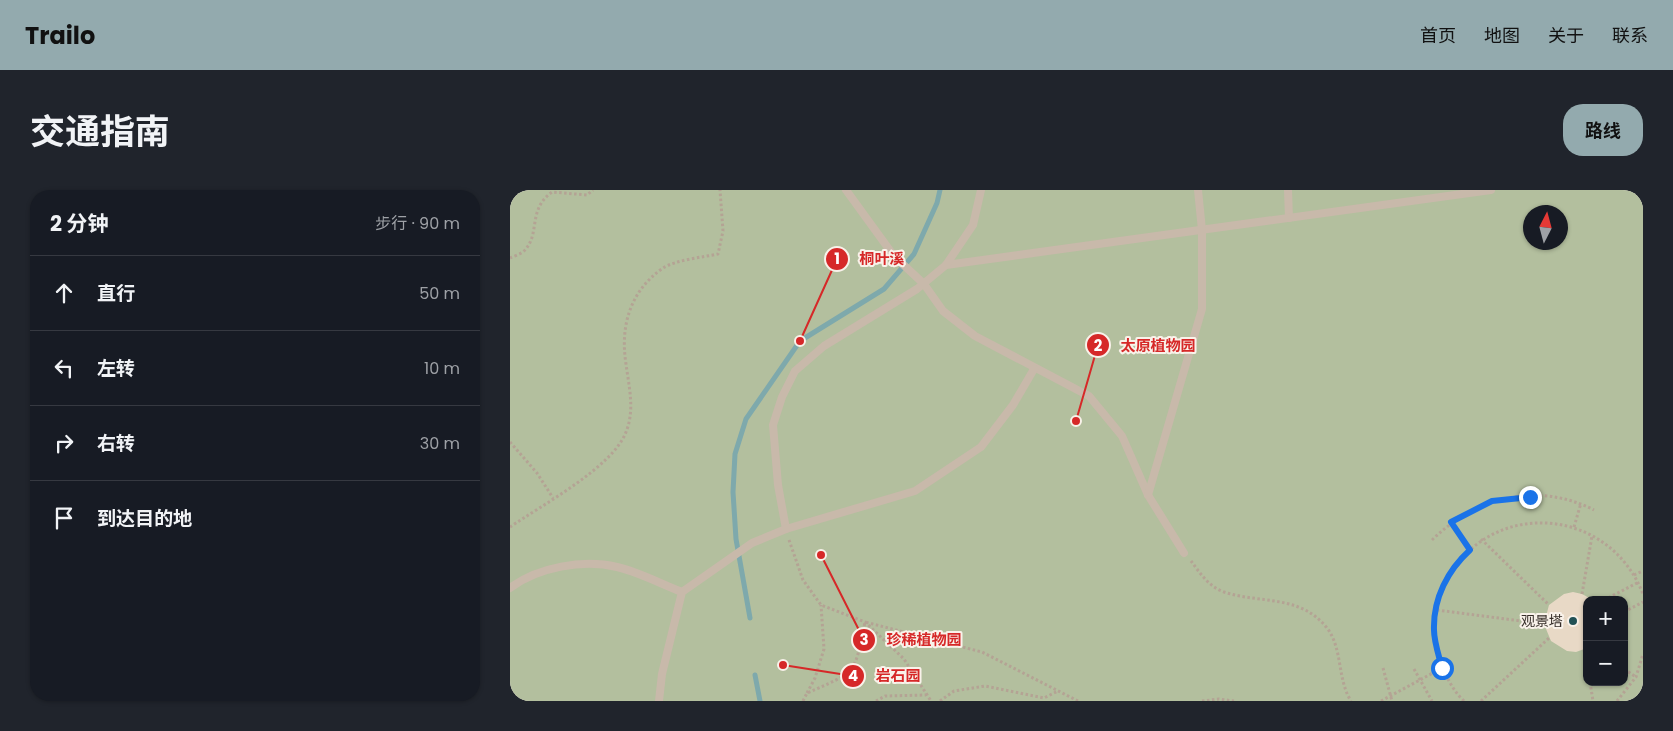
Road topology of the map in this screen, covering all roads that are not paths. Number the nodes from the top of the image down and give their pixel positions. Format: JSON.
{"nodes":[{"id":1,"x":846,"y":190,"type":"edge"},
{"id":2,"x":981,"y":190,"type":"edge"},
{"id":3,"x":1198,"y":190,"type":"edge"},
{"id":4,"x":1288,"y":190,"type":"edge"},
{"id":5,"x":1487,"y":190,"type":"edge"},
{"id":6,"x":1289,"y":218,"type":"junction"},
{"id":7,"x":1202,"y":230,"type":"junction"},
{"id":8,"x":946,"y":265,"type":"junction"},
{"id":9,"x":924,"y":284,"type":"junction"},
{"id":10,"x":1034,"y":369,"type":"junction"},
{"id":11,"x":1148,"y":495,"type":"junction"},
{"id":12,"x":786,"y":529,"type":"junction"},
{"id":13,"x":1184,"y":553,"type":"road end"},
{"id":14,"x":510,"y":588,"type":"edge"},
{"id":15,"x":682,"y":592,"type":"junction"},
{"id":16,"x":659,"y":701,"type":"edge"}],
"edges":[{"from":1,"to":9,"type":"lane"},
{"from":2,"to":8,"type":"lane"},
{"from":3,"to":7,"type":"lane"},
{"from":4,"to":6,"type":"lane"},
{"from":5,"to":6,"type":"lane"},
{"from":6,"to":7,"type":"lane"},
{"from":7,"to":8,"type":"lane"},
{"from":7,"to":11,"type":"lane"},
{"from":8,"to":9,"type":"lane"},
{"from":9,"to":10,"type":"lane"},
{"from":9,"to":12,"type":"lane"},
{"from":10,"to":11,"type":"lane"},
{"from":10,"to":12,"type":"lane"},
{"from":11,"to":13,"type":"lane"},
{"from":12,"to":15,"type":"lane"},
{"from":14,"to":15,"type":"lane"},
{"from":15,"to":16,"type":"lane"}]}
